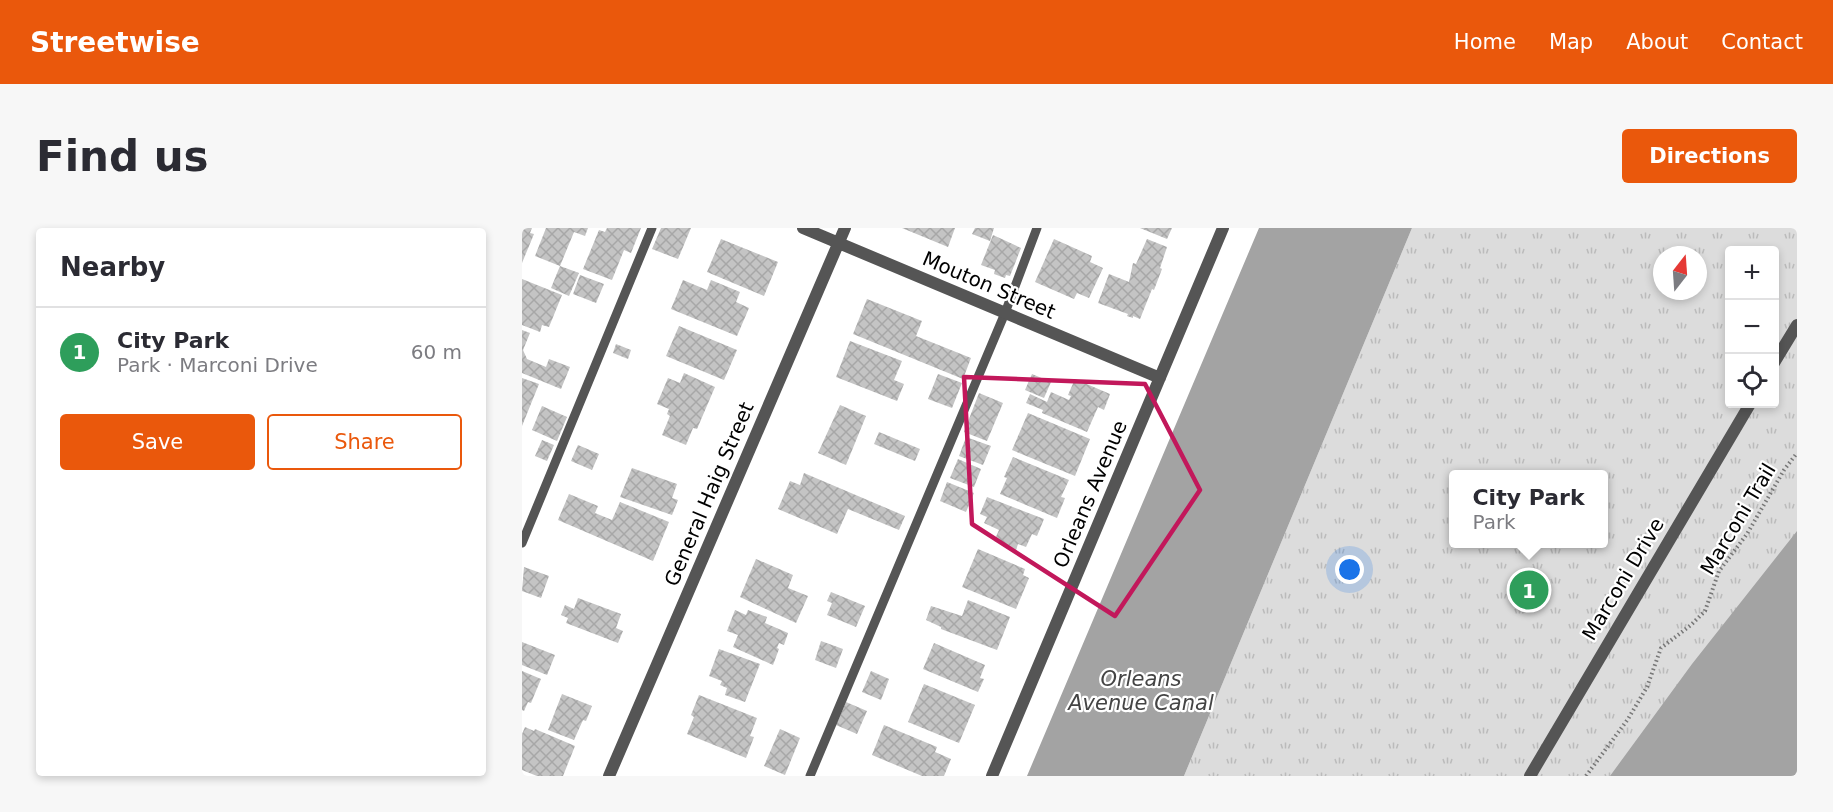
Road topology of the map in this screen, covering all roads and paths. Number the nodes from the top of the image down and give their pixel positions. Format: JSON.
{"nodes":[{"id":1,"x":652,"y":228,"type":"edge"},
{"id":2,"x":803,"y":228,"type":"edge"},
{"id":3,"x":845,"y":228,"type":"edge"},
{"id":4,"x":1036,"y":228,"type":"edge"},
{"id":5,"x":1223,"y":228,"type":"edge"},
{"id":6,"x":839,"y":243,"type":"junction"},
{"id":7,"x":1005,"y":313,"type":"junction"},
{"id":8,"x":1797,"y":325,"type":"edge"},
{"id":9,"x":1779,"y":355,"type":"edge"},
{"id":10,"x":1160,"y":378,"type":"junction"},
{"id":11,"x":1748,"y":408,"type":"edge"},
{"id":12,"x":1797,"y":453,"type":"edge"},
{"id":13,"x":522,"y":543,"type":"edge"},
{"id":14,"x":609,"y":776,"type":"edge"},
{"id":15,"x":810,"y":776,"type":"edge"},
{"id":16,"x":992,"y":776,"type":"edge"},
{"id":17,"x":1530,"y":776,"type":"edge"},
{"id":18,"x":1586,"y":776,"type":"edge"}],
"edges":[{"from":1,"to":13,"type":"lane"},
{"from":2,"to":6,"type":"street","name":"Mouton Street"},
{"from":3,"to":6,"type":"street","name":"General Haig Street"},
{"from":4,"to":7,"type":"lane"},
{"from":5,"to":10,"type":"street","name":"Orleans Avenue"},
{"from":6,"to":7,"type":"street","name":"Mouton Street"},
{"from":6,"to":14,"type":"street","name":"General Haig Street"},
{"from":7,"to":10,"type":"street","name":"Mouton Street"},
{"from":7,"to":15,"type":"lane"},
{"from":8,"to":9,"type":"street"},
{"from":10,"to":16,"type":"street","name":"Orleans Avenue"},
{"from":11,"to":17,"type":"street","name":"Marconi Drive"},
{"from":12,"to":18,"type":"path","name":"Marconi Trail"}]}
